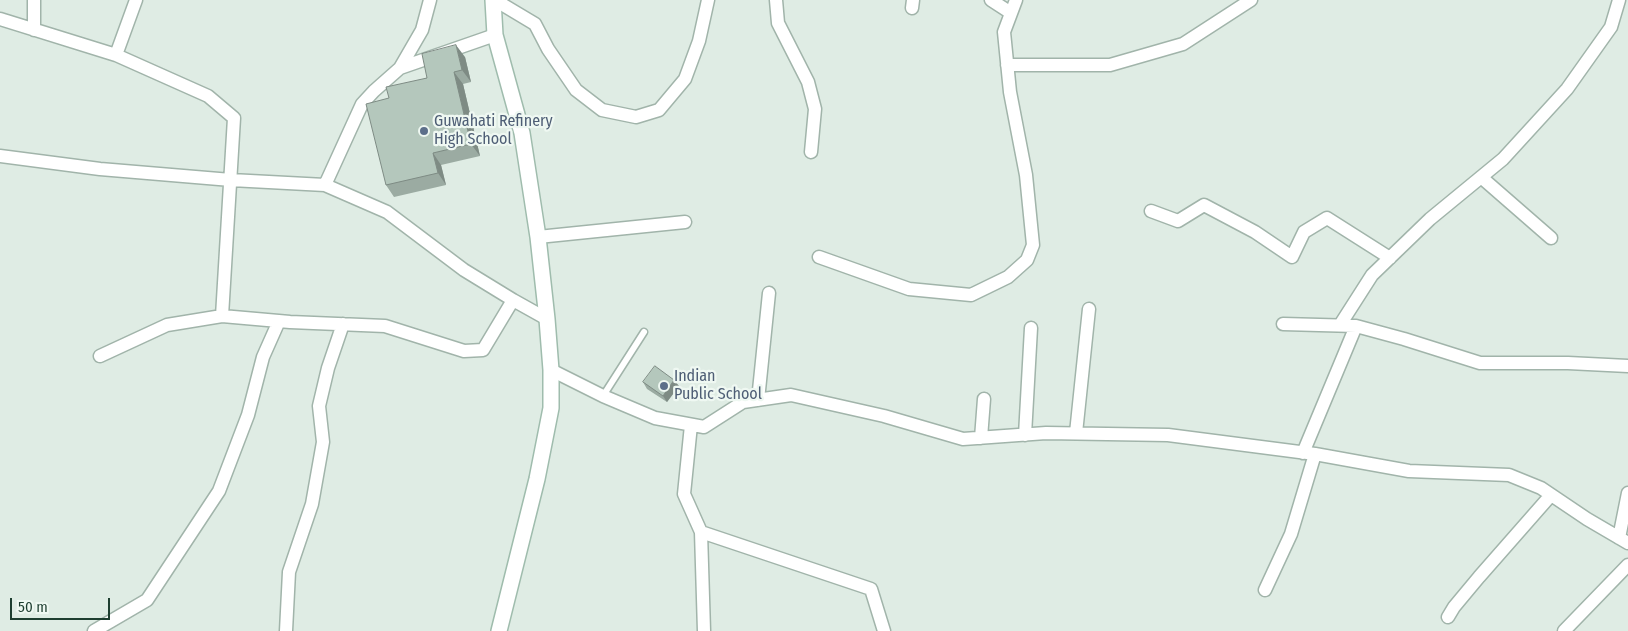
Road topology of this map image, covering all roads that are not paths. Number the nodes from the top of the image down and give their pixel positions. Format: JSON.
{"nodes":[{"id":1,"x":34,"y":0,"type":"edge"},
{"id":2,"x":136,"y":0,"type":"edge"},
{"id":3,"x":430,"y":0,"type":"edge"},
{"id":4,"x":494,"y":0,"type":"edge"},
{"id":5,"x":708,"y":0,"type":"edge"},
{"id":6,"x":776,"y":0,"type":"edge"},
{"id":7,"x":991,"y":0,"type":"edge"},
{"id":8,"x":1016,"y":0,"type":"edge"},
{"id":9,"x":1251,"y":0,"type":"edge"},
{"id":10,"x":1619,"y":0,"type":"edge"},
{"id":11,"x":1011,"y":13,"type":"junction"},
{"id":12,"x":0,"y":19,"type":"edge"},
{"id":13,"x":34,"y":30,"type":"junction"},
{"id":14,"x":495,"y":35,"type":"junction"},
{"id":15,"x":116,"y":56,"type":"junction"},
{"id":16,"x":1007,"y":65,"type":"junction"},
{"id":17,"x":400,"y":68,"type":"junction"},
{"id":18,"x":811,"y":152,"type":"dead end"},
{"id":19,"x":0,"y":156,"type":"edge"},
{"id":20,"x":1481,"y":177,"type":"junction"},
{"id":21,"x":232,"y":180,"type":"junction"},
{"id":22,"x":325,"y":185,"type":"junction"},
{"id":23,"x":1151,"y":211,"type":"dead end"},
{"id":24,"x":685,"y":222,"type":"dead end"},
{"id":25,"x":538,"y":237,"type":"junction"},
{"id":26,"x":1551,"y":238,"type":"dead end"},
{"id":27,"x":819,"y":257,"type":"dead end"},
{"id":28,"x":1390,"y":258,"type":"junction"},
{"id":29,"x":769,"y":293,"type":"dead end"},
{"id":30,"x":513,"y":300,"type":"junction"},
{"id":31,"x":1089,"y":309,"type":"dead end"},
{"id":32,"x":222,"y":316,"type":"junction"},
{"id":33,"x":547,"y":319,"type":"junction"},
{"id":34,"x":279,"y":321,"type":"junction"},
{"id":35,"x":343,"y":324,"type":"junction"},
{"id":36,"x":1283,"y":324,"type":"dead end"},
{"id":37,"x":1340,"y":325,"type":"junction"},
{"id":38,"x":1356,"y":326,"type":"junction"},
{"id":39,"x":1031,"y":328,"type":"dead end"},
{"id":40,"x":644,"y":332,"type":"dead end"},
{"id":41,"x":100,"y":356,"type":"dead end"},
{"id":42,"x":1628,"y":366,"type":"edge"},
{"id":43,"x":551,"y":370,"type":"junction"},
{"id":44,"x":603,"y":396,"type":"junction"},
{"id":45,"x":984,"y":399,"type":"dead end"},
{"id":46,"x":758,"y":400,"type":"junction"},
{"id":47,"x":692,"y":425,"type":"junction"},
{"id":48,"x":1076,"y":433,"type":"junction"},
{"id":49,"x":1025,"y":434,"type":"junction"},
{"id":50,"x":981,"y":438,"type":"junction"},
{"id":51,"x":1309,"y":453,"type":"junction"},
{"id":52,"x":1628,"y":493,"type":"edge"},
{"id":53,"x":1551,"y":495,"type":"junction"},
{"id":54,"x":701,"y":532,"type":"junction"},
{"id":55,"x":1624,"y":540,"type":"edge"},
{"id":56,"x":1628,"y":565,"type":"edge"},
{"id":57,"x":1265,"y":590,"type":"dead end"},
{"id":58,"x":1448,"y":617,"type":"dead end"},
{"id":59,"x":94,"y":631,"type":"edge"},
{"id":60,"x":286,"y":631,"type":"edge"},
{"id":61,"x":498,"y":631,"type":"edge"},
{"id":62,"x":704,"y":631,"type":"edge"},
{"id":63,"x":884,"y":631,"type":"edge"},
{"id":64,"x":1564,"y":631,"type":"edge"}],
"edges":[{"from":1,"to":13,"type":"street"},
{"from":2,"to":15,"type":"street"},
{"from":3,"to":17,"type":"street"},
{"from":4,"to":5,"type":"street"},
{"from":4,"to":14,"type":"street"},
{"from":6,"to":18,"type":"street"},
{"from":7,"to":11,"type":"street"},
{"from":8,"to":11,"type":"street"},
{"from":9,"to":16,"type":"street"},
{"from":10,"to":20,"type":"street"},
{"from":11,"to":16,"type":"street"},
{"from":12,"to":13,"type":"street"},
{"from":13,"to":15,"type":"street"},
{"from":14,"to":17,"type":"street"},
{"from":14,"to":25,"type":"street"},
{"from":15,"to":21,"type":"street"},
{"from":16,"to":27,"type":"street"},
{"from":17,"to":22,"type":"street"},
{"from":19,"to":21,"type":"street"},
{"from":20,"to":26,"type":"street"},
{"from":20,"to":28,"type":"street"},
{"from":21,"to":22,"type":"street"},
{"from":21,"to":32,"type":"street"},
{"from":22,"to":30,"type":"street"},
{"from":23,"to":28,"type":"street"},
{"from":24,"to":25,"type":"street"},
{"from":25,"to":33,"type":"street"},
{"from":28,"to":37,"type":"street"},
{"from":29,"to":46,"type":"street"},
{"from":30,"to":33,"type":"street"},
{"from":30,"to":35,"type":"street"},
{"from":31,"to":48,"type":"street"},
{"from":32,"to":34,"type":"street"},
{"from":32,"to":41,"type":"street"},
{"from":33,"to":43,"type":"street"},
{"from":34,"to":35,"type":"street"},
{"from":34,"to":59,"type":"street"},
{"from":35,"to":60,"type":"street"},
{"from":36,"to":37,"type":"street"},
{"from":37,"to":38,"type":"street"},
{"from":38,"to":42,"type":"street"},
{"from":38,"to":51,"type":"street"},
{"from":39,"to":49,"type":"street"},
{"from":40,"to":44,"type":"lane"},
{"from":43,"to":44,"type":"street"},
{"from":43,"to":61,"type":"street"},
{"from":44,"to":47,"type":"street"},
{"from":45,"to":50,"type":"street"},
{"from":46,"to":47,"type":"street"},
{"from":46,"to":50,"type":"street"},
{"from":47,"to":54,"type":"street"},
{"from":48,"to":49,"type":"street"},
{"from":48,"to":51,"type":"street"},
{"from":49,"to":50,"type":"street"},
{"from":51,"to":53,"type":"street"},
{"from":51,"to":57,"type":"street"},
{"from":52,"to":55,"type":"street"},
{"from":53,"to":55,"type":"street"},
{"from":53,"to":58,"type":"street"},
{"from":54,"to":62,"type":"street"},
{"from":54,"to":63,"type":"street"},
{"from":56,"to":64,"type":"street"}]}
